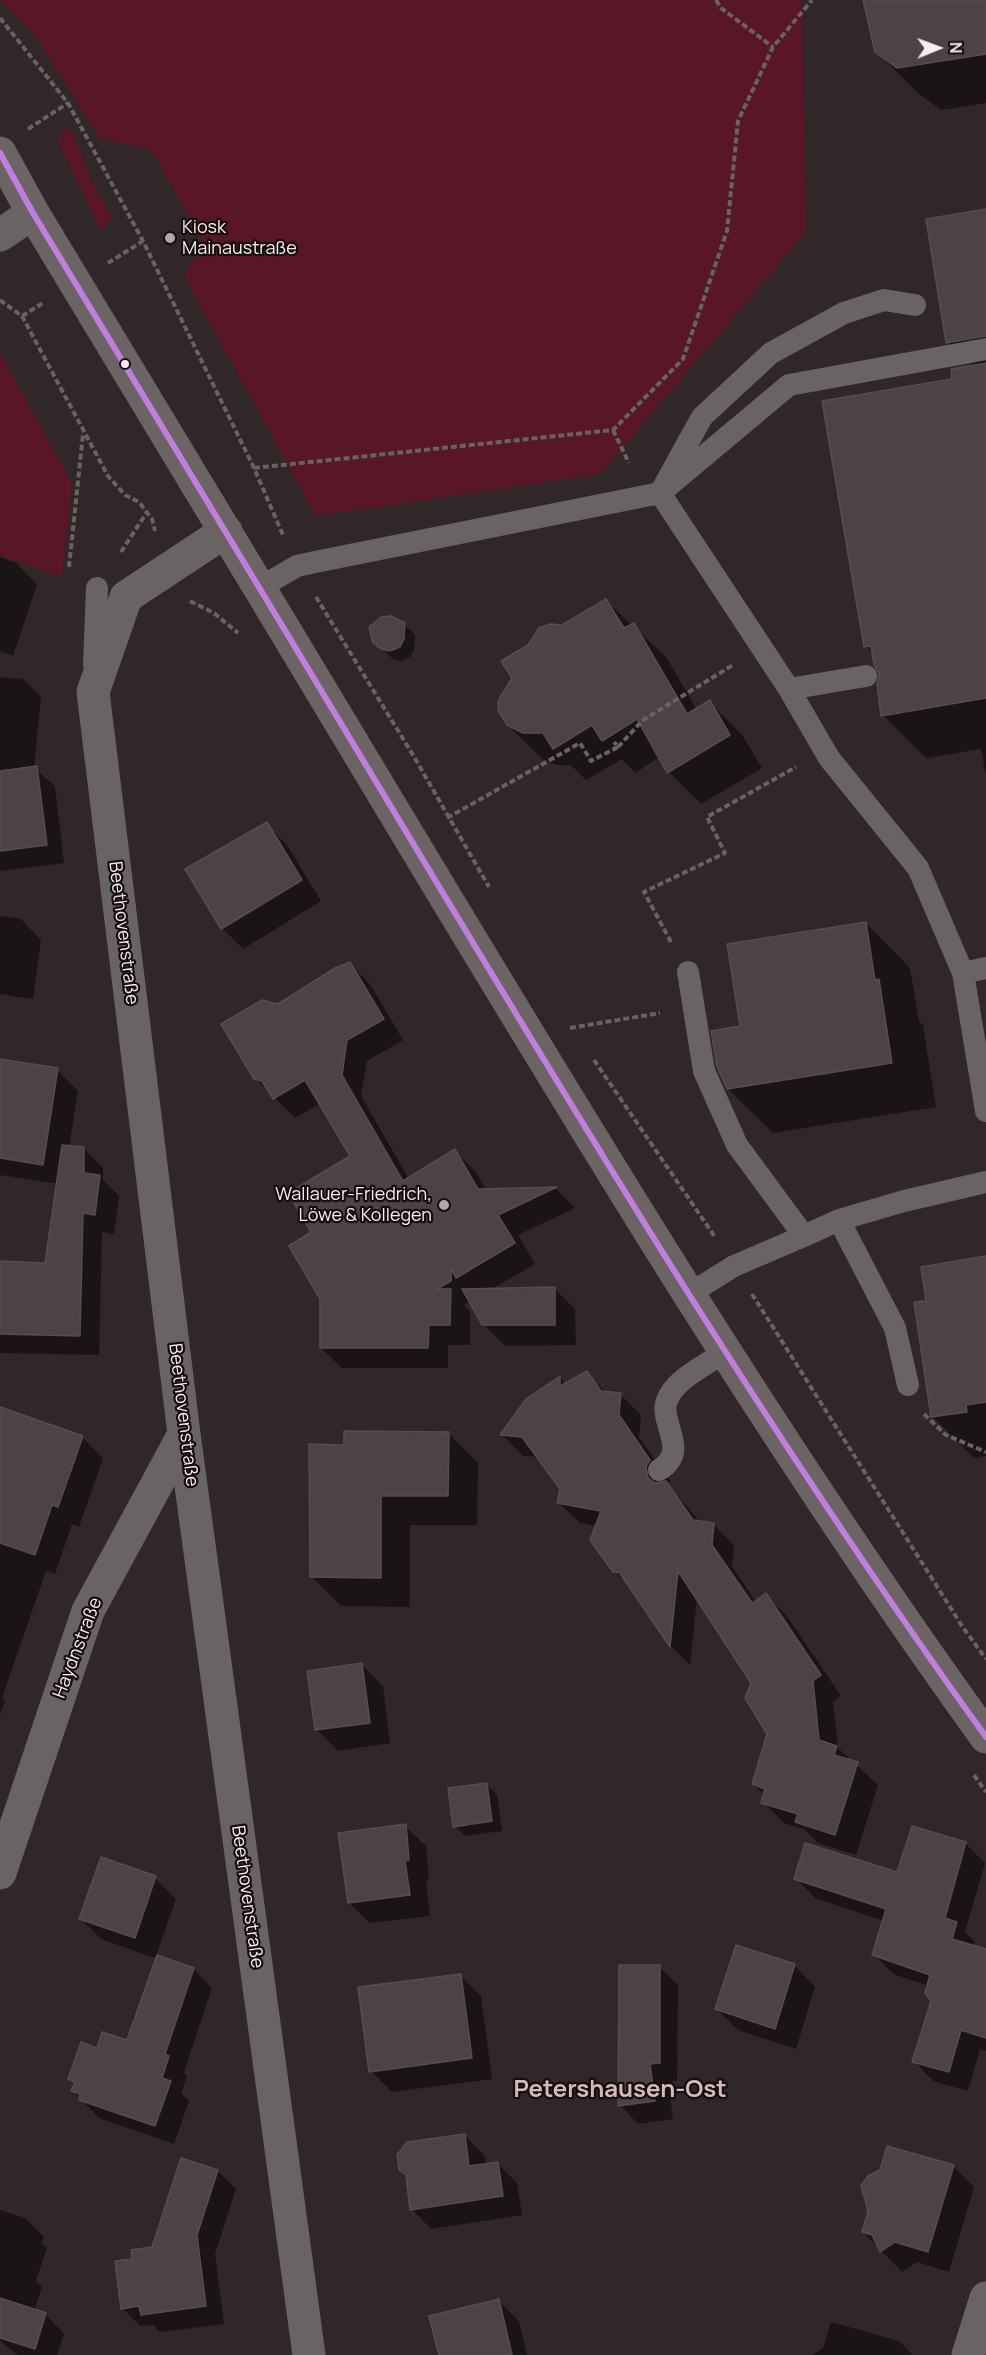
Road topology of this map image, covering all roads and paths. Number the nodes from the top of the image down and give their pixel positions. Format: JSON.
{"nodes":[{"id":1,"x":716,"y":0,"type":"edge"},
{"id":2,"x":812,"y":0,"type":"edge"},
{"id":3,"x":0,"y":18,"type":"edge"},
{"id":4,"x":773,"y":46,"type":"junction"},
{"id":5,"x":68,"y":103,"type":"junction"},
{"id":6,"x":27,"y":130,"type":"dead end"},
{"id":7,"x":0,"y":153,"type":"edge"},
{"id":8,"x":33,"y":213,"type":"junction"},
{"id":9,"x":0,"y":235,"type":"edge"},
{"id":10,"x":0,"y":300,"type":"edge"},
{"id":11,"x":915,"y":305,"type":"dead end"},
{"id":12,"x":986,"y":349,"type":"edge"},
{"id":13,"x":255,"y":468,"type":"junction"},
{"id":14,"x":660,"y":494,"type":"junction"},
{"id":15,"x":226,"y":531,"type":"junction"},
{"id":16,"x":170,"y":566,"type":"junction"},
{"id":17,"x":297,"y":566,"type":"junction"},
{"id":18,"x":97,"y":588,"type":"dead end"},
{"id":19,"x":260,"y":588,"type":"junction"},
{"id":20,"x":762,"y":647,"type":"junction"},
{"id":21,"x":866,"y":676,"type":"dead end"},
{"id":22,"x":789,"y":689,"type":"junction"},
{"id":23,"x":93,"y":692,"type":"junction"},
{"id":24,"x":614,"y":742,"type":"dead end"},
{"id":25,"x":618,"y":747,"type":"junction"},
{"id":26,"x":826,"y":750,"type":"junction"},
{"id":27,"x":448,"y":818,"type":"junction"},
{"id":28,"x":410,"y":839,"type":"junction"},
{"id":29,"x":495,"y":897,"type":"dead end"},
{"id":30,"x":986,"y":968,"type":"edge"},
{"id":31,"x":687,"y":972,"type":"joint"},
{"id":32,"x":963,"y":973,"type":"junction"},
{"id":33,"x":693,"y":1008,"type":"junction"},
{"id":34,"x":565,"y":1017,"type":"dead end"},
{"id":35,"x":571,"y":1027,"type":"junction"},
{"id":36,"x":578,"y":1037,"type":"dead end"},
{"id":37,"x":535,"y":1049,"type":"junction"},
{"id":38,"x":591,"y":1056,"type":"dead end"},
{"id":39,"x":986,"y":1111,"type":"edge"},
{"id":40,"x":986,"y":1182,"type":"edge"},
{"id":41,"x":839,"y":1220,"type":"junction"},
{"id":42,"x":804,"y":1236,"type":"junction"},
{"id":43,"x":734,"y":1266,"type":"junction"},
{"id":44,"x":689,"y":1294,"type":"junction"},
{"id":45,"x":726,"y":1351,"type":"junction"},
{"id":46,"x":908,"y":1385,"type":"joint"},
{"id":47,"x":184,"y":1434,"type":"junction"},
{"id":48,"x":986,"y":1452,"type":"edge"},
{"id":49,"x":659,"y":1470,"type":"dead end"},
{"id":50,"x":986,"y":1659,"type":"edge"},
{"id":51,"x":986,"y":1737,"type":"edge"},
{"id":52,"x":0,"y":1873,"type":"edge"},
{"id":53,"x":986,"y":2298,"type":"edge"},
{"id":54,"x":309,"y":2355,"type":"edge"},
{"id":55,"x":968,"y":2355,"type":"edge"}],
"edges":[{"from":1,"to":4,"type":"path"},
{"from":2,"to":4,"type":"path"},
{"from":3,"to":5,"type":"path"},
{"from":4,"to":13,"type":"path"},
{"from":5,"to":6,"type":"path"},
{"from":5,"to":13,"type":"path"},
{"from":7,"to":8,"type":"main road"},
{"from":8,"to":9,"type":"street"},
{"from":8,"to":15,"type":"main road"},
{"from":10,"to":16,"type":"path"},
{"from":11,"to":14,"type":"lane"},
{"from":12,"to":14,"type":"lane"},
{"from":13,"to":17,"type":"path"},
{"from":14,"to":17,"type":"lane"},
{"from":14,"to":20,"type":"lane"},
{"from":15,"to":16,"type":"street","name":"Beethovenstraße"},
{"from":15,"to":19,"type":"main road"},
{"from":16,"to":23,"type":"street","name":"Beethovenstraße"},
{"from":17,"to":19,"type":"lane"},
{"from":17,"to":27,"type":"path"},
{"from":18,"to":23,"type":"lane"},
{"from":19,"to":28,"type":"main road"},
{"from":20,"to":22,"type":"lane"},
{"from":20,"to":25,"type":"path"},
{"from":21,"to":22,"type":"lane"},
{"from":22,"to":26,"type":"lane"},
{"from":23,"to":47,"type":"street","name":"Beethovenstraße"},
{"from":24,"to":25,"type":"path"},
{"from":25,"to":27,"type":"path"},
{"from":26,"to":31,"type":"path"},
{"from":26,"to":32,"type":"lane"},
{"from":27,"to":28,"type":"path"},
{"from":27,"to":29,"type":"path"},
{"from":28,"to":37,"type":"main road"},
{"from":30,"to":32,"type":"lane"},
{"from":31,"to":33,"type":"lane"},
{"from":32,"to":39,"type":"lane"},
{"from":33,"to":35,"type":"path"},
{"from":33,"to":42,"type":"lane"},
{"from":34,"to":35,"type":"path"},
{"from":35,"to":36,"type":"path"},
{"from":35,"to":37,"type":"path"},
{"from":37,"to":44,"type":"main road"},
{"from":38,"to":43,"type":"path"},
{"from":40,"to":41,"type":"lane"},
{"from":41,"to":42,"type":"lane"},
{"from":41,"to":46,"type":"lane"},
{"from":42,"to":43,"type":"lane"},
{"from":43,"to":44,"type":"lane"},
{"from":43,"to":50,"type":"path"},
{"from":44,"to":45,"type":"main road"},
{"from":45,"to":49,"type":"lane"},
{"from":45,"to":51,"type":"main road"},
{"from":46,"to":48,"type":"path"},
{"from":47,"to":52,"type":"street","name":"Haydnstraße"},
{"from":47,"to":54,"type":"street","name":"Beethovenstraße"},
{"from":53,"to":55,"type":"street"}]}
